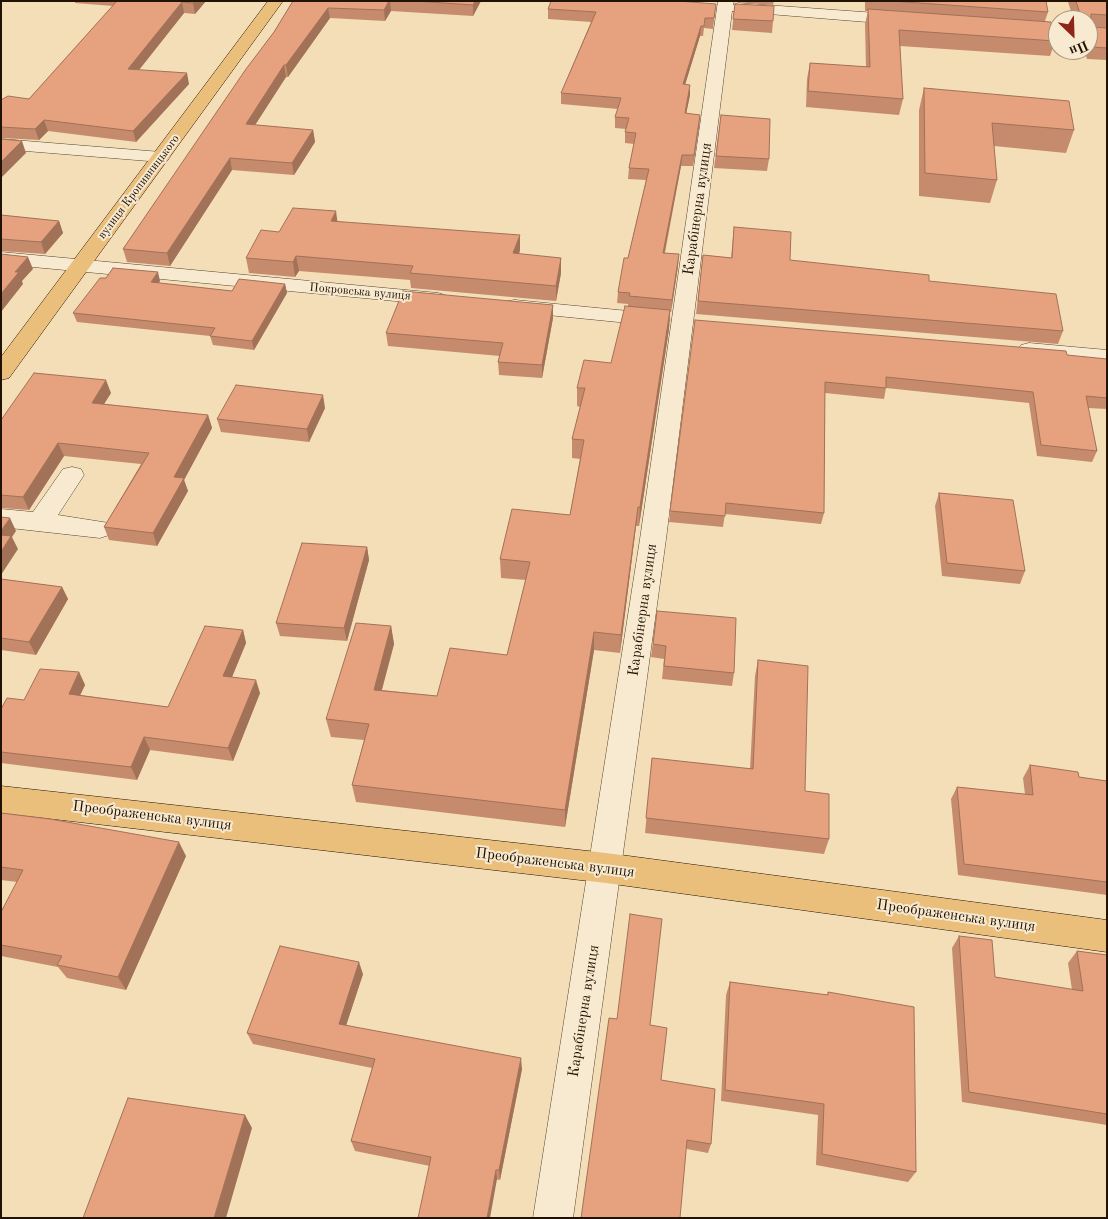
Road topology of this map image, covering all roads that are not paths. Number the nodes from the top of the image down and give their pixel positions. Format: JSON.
{"nodes":[{"id":1,"x":276,"y":1,"type":"edge"},
{"id":2,"x":719,"y":5,"type":"edge"},
{"id":3,"x":921,"y":21,"type":"edge"},
{"id":4,"x":999,"y":26,"type":"edge"},
{"id":5,"x":1048,"y":30,"type":"edge"},
{"id":6,"x":1,"y":144,"type":"edge"},
{"id":7,"x":161,"y":157,"type":"junction"},
{"id":8,"x":1,"y":258,"type":"edge"},
{"id":9,"x":80,"y":266,"type":"junction"},
{"id":10,"x":457,"y":301,"type":"edge"},
{"id":11,"x":496,"y":304,"type":"edge"},
{"id":12,"x":693,"y":323,"type":"junction"},
{"id":13,"x":1008,"y":349,"type":"edge"},
{"id":14,"x":1107,"y":357,"type":"edge"},
{"id":15,"x":1,"y":373,"type":"edge"},
{"id":16,"x":72,"y":475,"type":"dead end"},
{"id":17,"x":1,"y":518,"type":"edge"},
{"id":18,"x":40,"y":522,"type":"junction"},
{"id":19,"x":100,"y":529,"type":"dead end"},
{"id":20,"x":1,"y":799,"type":"edge"},
{"id":21,"x":606,"y":868,"type":"junction"},
{"id":22,"x":1107,"y":936,"type":"edge"},
{"id":23,"x":553,"y":1218,"type":"edge"}],
"edges":[{"from":1,"to":7,"type":"main road","name":"вулиця Кропивницького"},
{"from":2,"to":3,"type":"street"},
{"from":2,"to":12,"type":"street","name":"Карабінерна вулиця"},
{"from":4,"to":5,"type":"street"},
{"from":6,"to":7,"type":"street"},
{"from":7,"to":9,"type":"main road","name":"вулиця Кропивницького"},
{"from":8,"to":9,"type":"street","name":"Покровська вулиця"},
{"from":9,"to":10,"type":"street","name":"Покровська вулиця"},
{"from":9,"to":15,"type":"main road","name":"вулиця Кропивницького"},
{"from":11,"to":12,"type":"street"},
{"from":12,"to":21,"type":"street","name":"Карабінерна вулиця"},
{"from":13,"to":14,"type":"street"},
{"from":16,"to":18,"type":"street"},
{"from":17,"to":18,"type":"street"},
{"from":18,"to":19,"type":"street"},
{"from":20,"to":21,"type":"main road","name":"Преображенська вулиця"},
{"from":21,"to":22,"type":"main road","name":"Преображенська вулиця"},
{"from":21,"to":23,"type":"street","name":"Карабінерна вулиця"}]}
